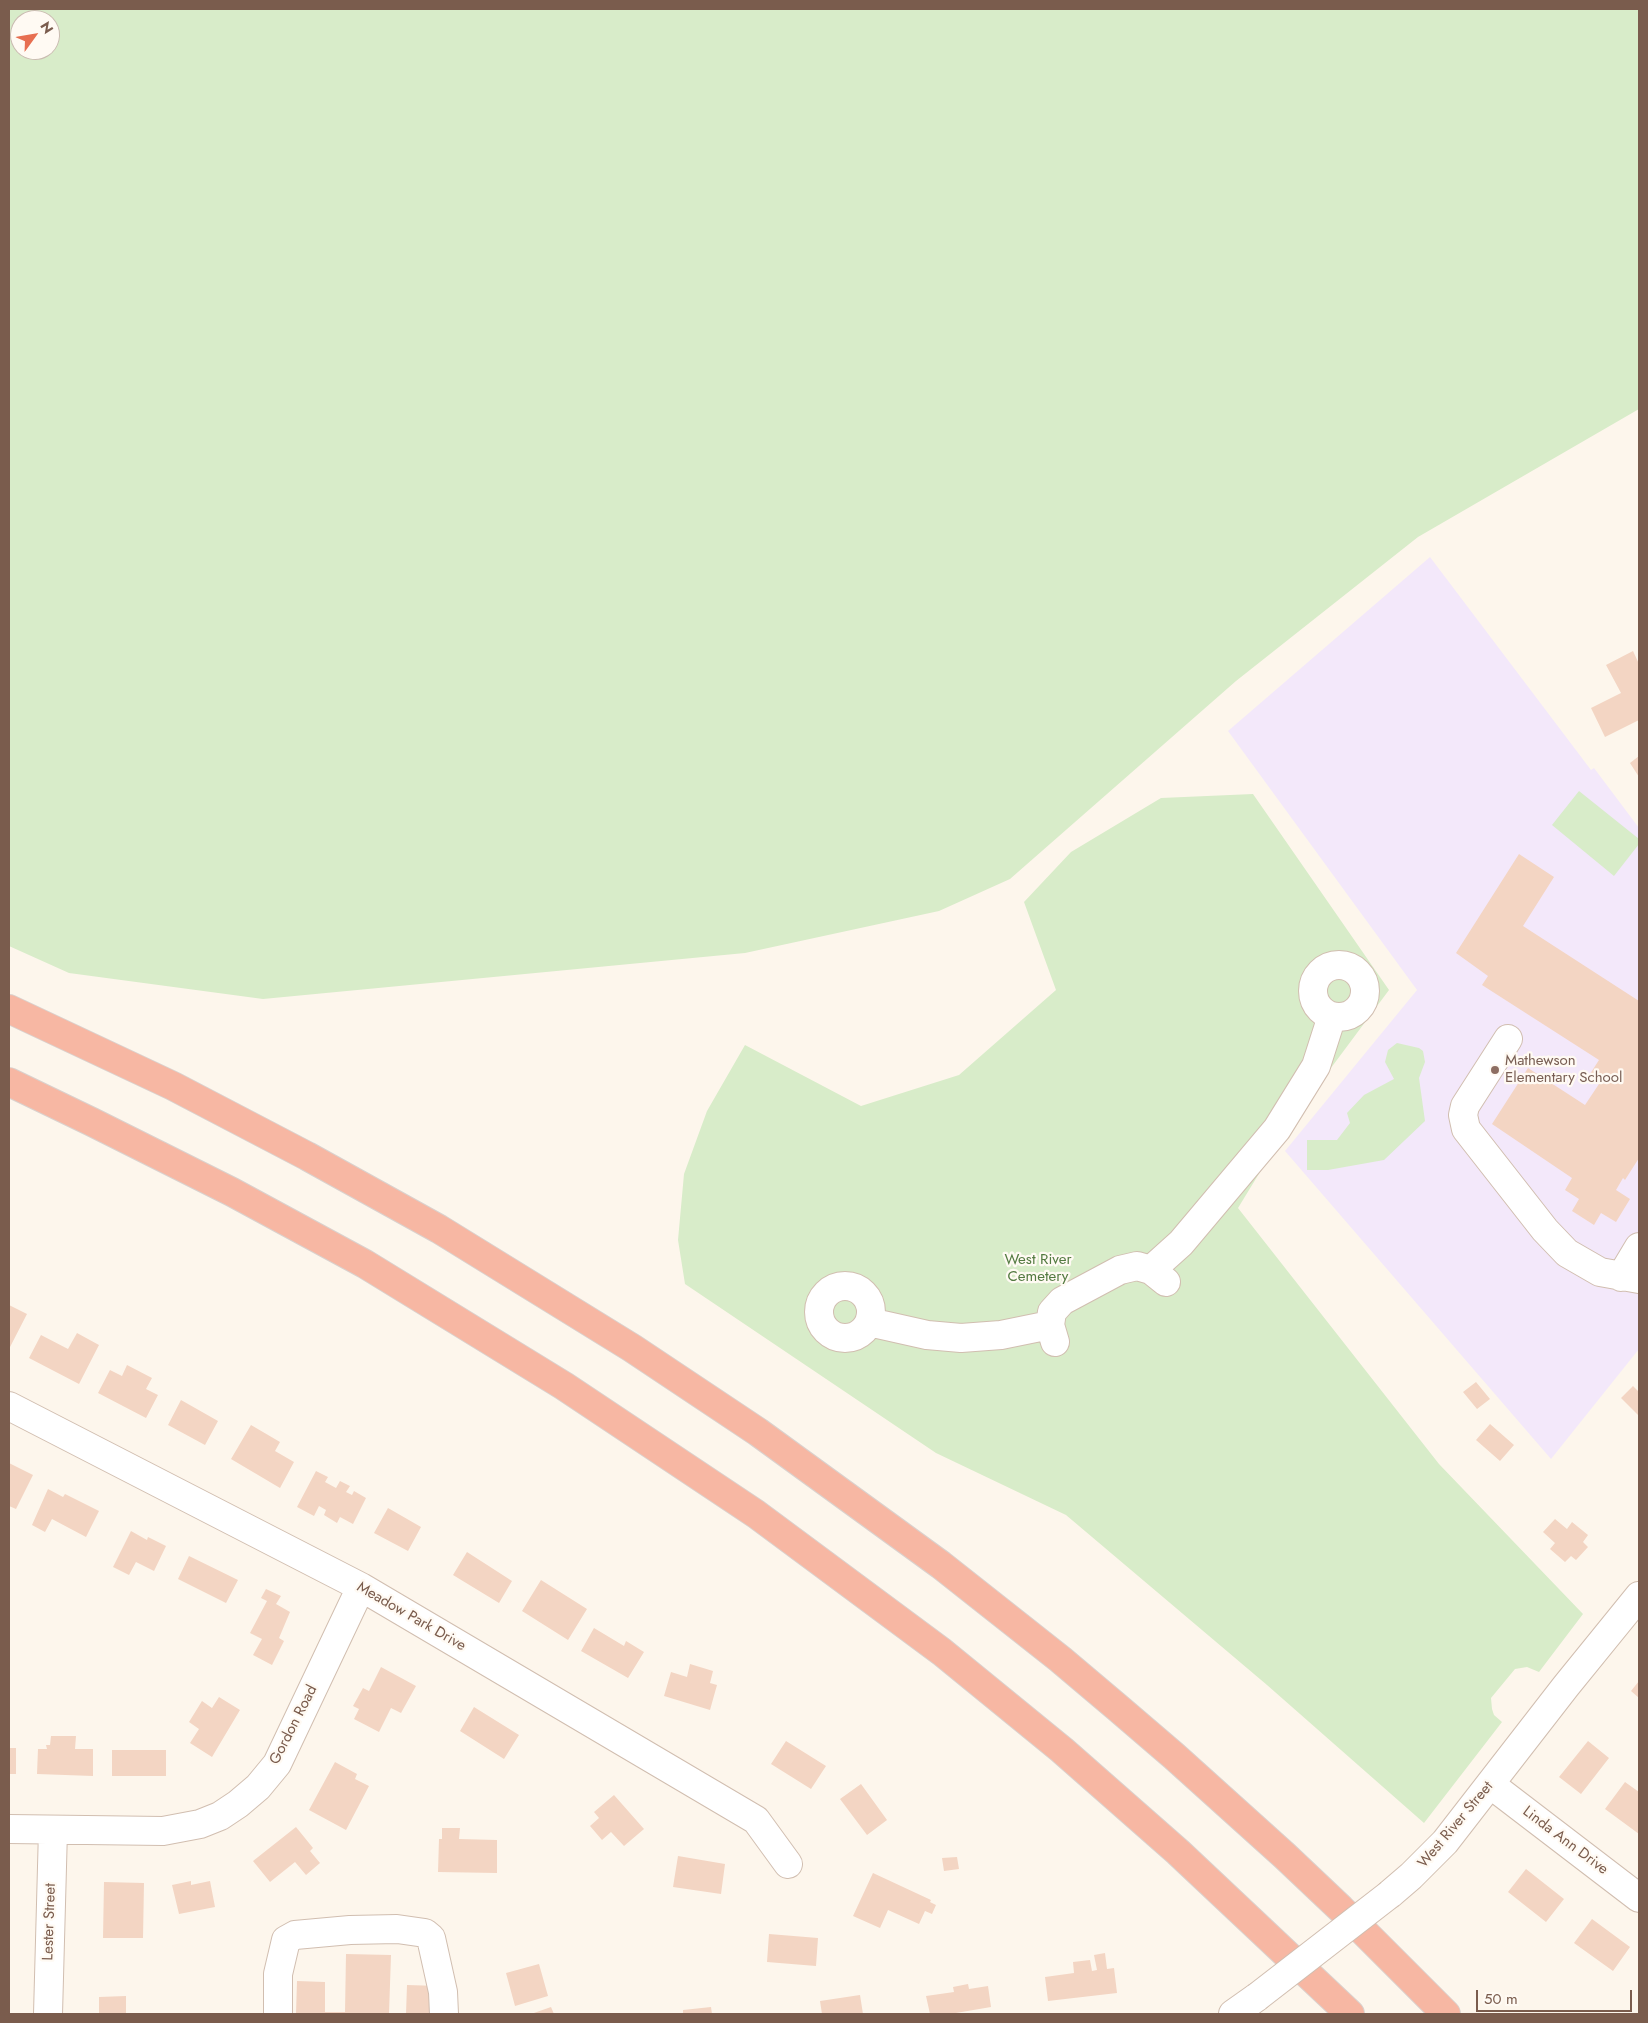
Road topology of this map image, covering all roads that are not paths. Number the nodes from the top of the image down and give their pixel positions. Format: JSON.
{"nodes":[{"id":1,"x":9,"y":1009,"type":"edge"},
{"id":2,"x":1332,"y":1016,"type":"dead end"},
{"id":3,"x":1508,"y":1039,"type":"dead end"},
{"id":4,"x":9,"y":1082,"type":"edge"},
{"id":5,"x":1639,"y":1247,"type":"edge"},
{"id":6,"x":1630,"y":1278,"type":"edge"},
{"id":7,"x":869,"y":1322,"type":"dead end"},
{"id":8,"x":9,"y":1406,"type":"edge"},
{"id":9,"x":361,"y":1587,"type":"junction"},
{"id":10,"x":1639,"y":1596,"type":"edge"},
{"id":11,"x":1490,"y":1784,"type":"junction"},
{"id":12,"x":9,"y":1830,"type":"edge"},
{"id":13,"x":53,"y":1830,"type":"junction"},
{"id":14,"x":788,"y":1864,"type":"dead end"},
{"id":15,"x":1639,"y":1898,"type":"edge"},
{"id":16,"x":48,"y":2014,"type":"edge"},
{"id":17,"x":278,"y":2014,"type":"edge"},
{"id":18,"x":444,"y":2014,"type":"edge"},
{"id":19,"x":1234,"y":2014,"type":"edge"},
{"id":20,"x":1350,"y":2014,"type":"edge"},
{"id":21,"x":1446,"y":2014,"type":"edge"}],
"edges":[{"from":1,"to":21,"type":"highway"},
{"from":2,"to":7,"type":"street"},
{"from":3,"to":6,"type":"street"},
{"from":4,"to":20,"type":"highway"},
{"from":5,"to":6,"type":"street"},
{"from":8,"to":9,"type":"street","name":"Meadow Park Drive"},
{"from":9,"to":13,"type":"street","name":"Gordon Road"},
{"from":9,"to":14,"type":"street","name":"Meadow Park Drive"},
{"from":10,"to":11,"type":"street","name":"West River Street"},
{"from":11,"to":15,"type":"street","name":"Linda Ann Drive"},
{"from":11,"to":19,"type":"street","name":"West River Street","bridge":true},
{"from":12,"to":13,"type":"street","name":"Gordon Road"},
{"from":13,"to":16,"type":"street","name":"Lester Street"},
{"from":17,"to":18,"type":"street"}]}
